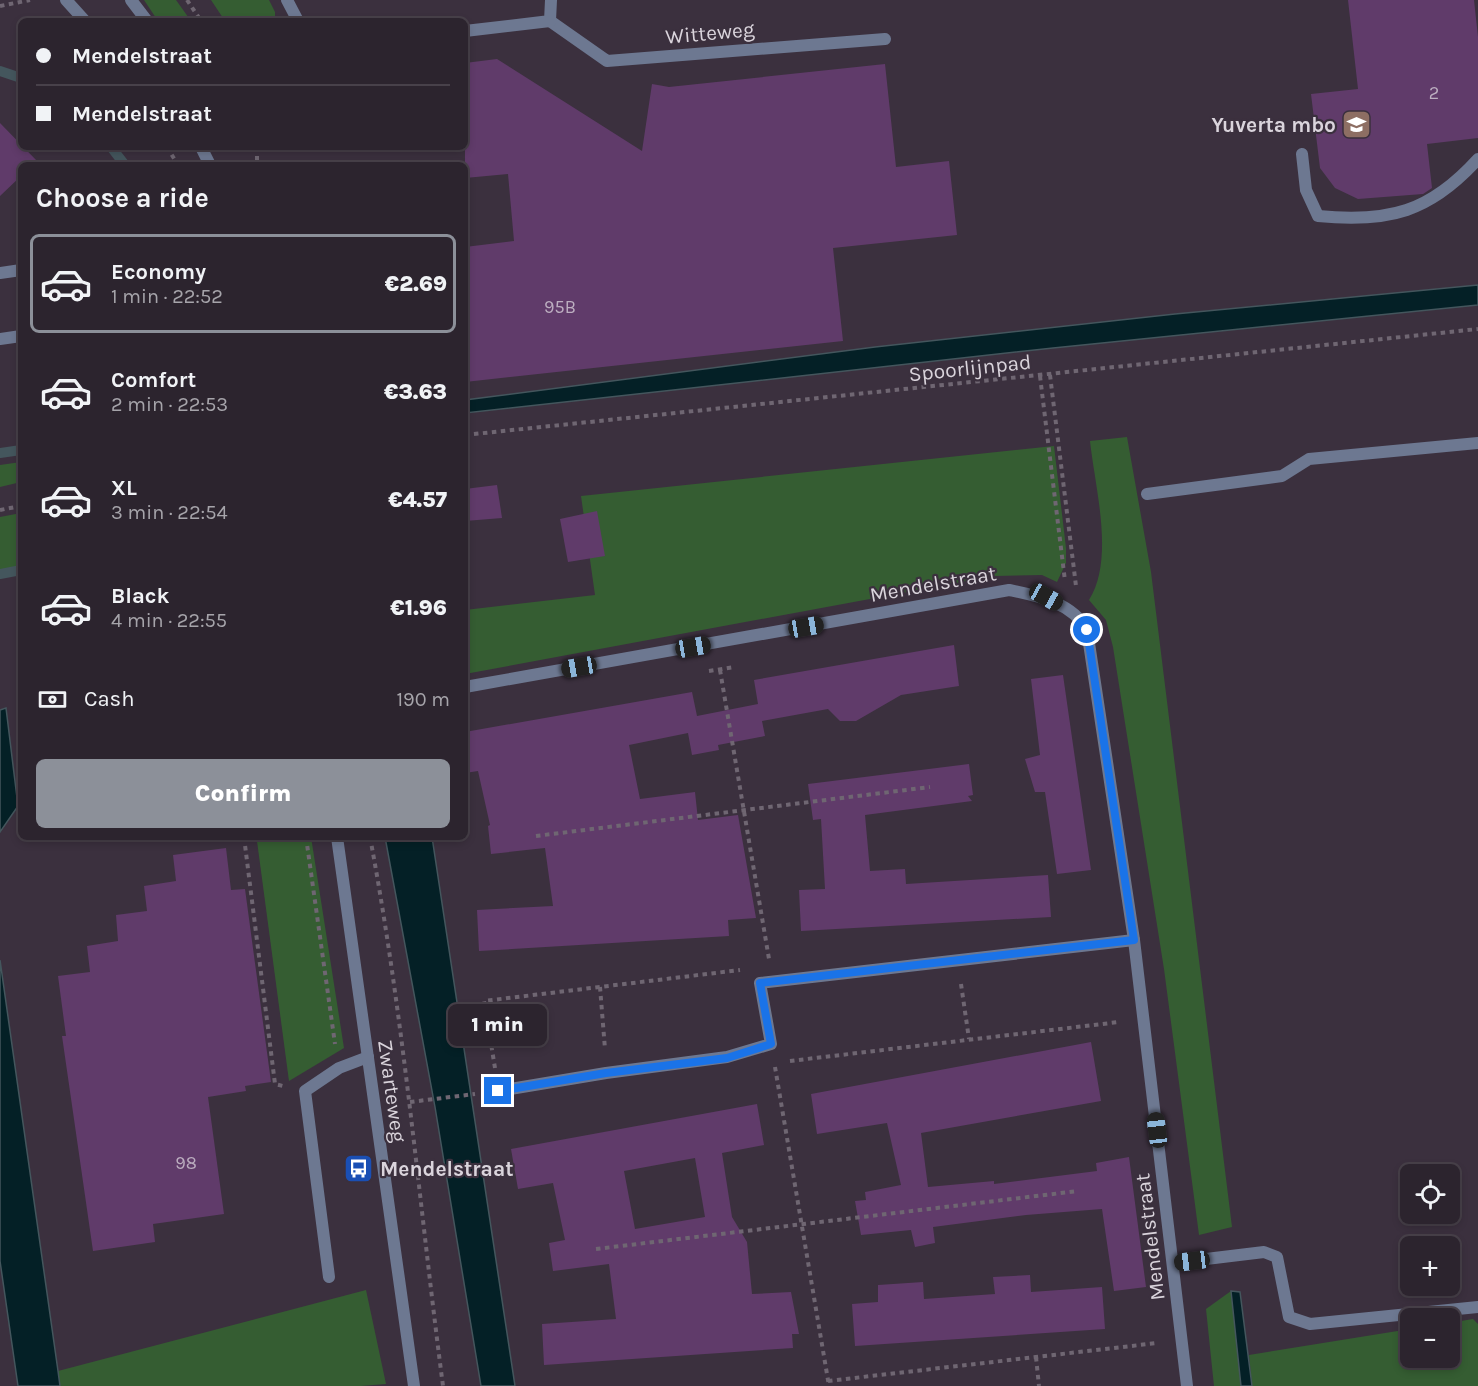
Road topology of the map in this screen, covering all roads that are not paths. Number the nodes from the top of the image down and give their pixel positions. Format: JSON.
{"nodes":[{"id":1,"x":66,"y":0,"type":"edge"},
{"id":2,"x":131,"y":0,"type":"edge"},
{"id":3,"x":287,"y":0,"type":"edge"},
{"id":4,"x":551,"y":0,"type":"edge"},
{"id":5,"x":82,"y":18,"type":"edge"},
{"id":6,"x":145,"y":18,"type":"edge"},
{"id":7,"x":296,"y":18,"type":"edge"},
{"id":8,"x":550,"y":21,"type":"junction"},
{"id":9,"x":468,"y":30,"type":"edge"},
{"id":10,"x":885,"y":39,"type":"dead end"},
{"id":11,"x":1302,"y":154,"type":"dead end"},
{"id":12,"x":1478,"y":159,"type":"edge"},
{"id":13,"x":18,"y":270,"type":"edge"},
{"id":14,"x":0,"y":273,"type":"edge"},
{"id":15,"x":18,"y":336,"type":"edge"},
{"id":16,"x":0,"y":339,"type":"edge"},
{"id":17,"x":1478,"y":443,"type":"edge"},
{"id":18,"x":1147,"y":494,"type":"dead end"},
{"id":19,"x":468,"y":686,"type":"edge"},
{"id":20,"x":337,"y":840,"type":"edge"},
{"id":21,"x":1134,"y":940,"type":"junction"},
{"id":22,"x":368,"y":1057,"type":"junction"},
{"id":23,"x":498,"y":1091,"type":"road end"},
{"id":24,"x":1173,"y":1263,"type":"junction"},
{"id":25,"x":329,"y":1277,"type":"dead end"},
{"id":26,"x":1478,"y":1307,"type":"edge"},
{"id":27,"x":414,"y":1386,"type":"edge"},
{"id":28,"x":1187,"y":1386,"type":"edge"}],
"edges":[{"from":1,"to":5,"type":"street"},
{"from":2,"to":6,"type":"street"},
{"from":3,"to":7,"type":"street"},
{"from":4,"to":8,"type":"street"},
{"from":8,"to":9,"type":"street"},
{"from":8,"to":10,"type":"street","name":"Witteweg"},
{"from":11,"to":12,"type":"street"},
{"from":13,"to":14,"type":"street"},
{"from":15,"to":16,"type":"street"},
{"from":17,"to":18,"type":"street"},
{"from":19,"to":21,"type":"street","name":"Mendelstraat"},
{"from":20,"to":22,"type":"street","name":"Zwarteweg"},
{"from":21,"to":23,"type":"street"},
{"from":21,"to":24,"type":"street","name":"Mendelstraat"},
{"from":22,"to":25,"type":"street"},
{"from":22,"to":27,"type":"street","name":"Zwarteweg"},
{"from":24,"to":26,"type":"street"},
{"from":24,"to":28,"type":"street","name":"Mendelstraat"}]}
